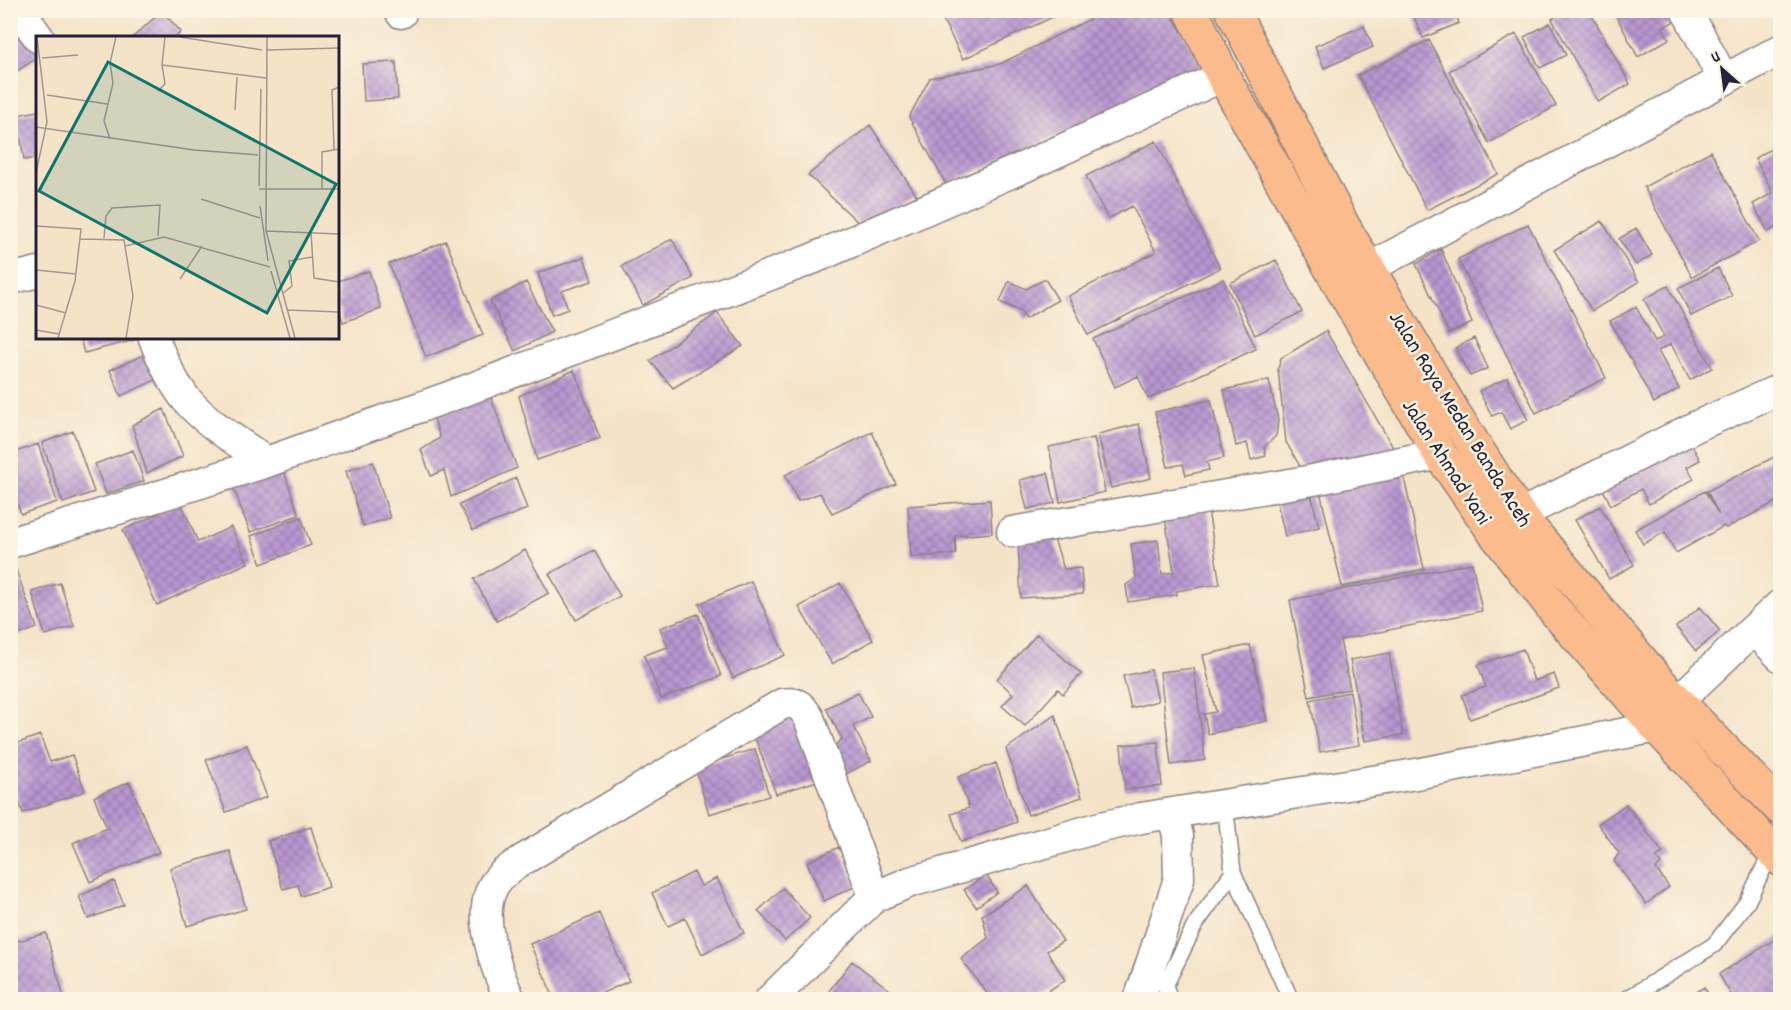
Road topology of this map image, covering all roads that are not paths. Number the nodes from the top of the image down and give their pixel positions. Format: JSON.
{"nodes":[{"id":1,"x":23,"y":10,"type":"edge"},
{"id":2,"x":1191,"y":10,"type":"edge"},
{"id":3,"x":1232,"y":10,"type":"edge"},
{"id":4,"x":1686,"y":10,"type":"edge"},
{"id":5,"x":38,"y":36,"type":"edge"},
{"id":6,"x":1780,"y":50,"type":"edge"},
{"id":7,"x":1223,"y":76,"type":"junction"},
{"id":8,"x":1724,"y":80,"type":"junction"},
{"id":9,"x":1368,"y":270,"type":"junction"},
{"id":10,"x":36,"y":272,"type":"edge"},
{"id":11,"x":10,"y":279,"type":"edge"},
{"id":12,"x":1339,"y":283,"type":"junction"},
{"id":13,"x":154,"y":339,"type":"edge"},
{"id":14,"x":1780,"y":389,"type":"edge"},
{"id":15,"x":1440,"y":454,"type":"junction"},
{"id":16,"x":267,"y":462,"type":"junction"},
{"id":17,"x":1519,"y":515,"type":"junction"},
{"id":18,"x":1012,"y":532,"type":"dead end"},
{"id":19,"x":10,"y":543,"type":"edge"},
{"id":20,"x":1780,"y":605,"type":"edge"},
{"id":21,"x":1754,"y":629,"type":"junction"},
{"id":22,"x":1780,"y":656,"type":"edge"},
{"id":23,"x":1667,"y":715,"type":"junction"},
{"id":24,"x":1225,"y":806,"type":"junction"},
{"id":25,"x":1780,"y":808,"type":"edge"},
{"id":26,"x":1173,"y":814,"type":"junction"},
{"id":27,"x":1776,"y":855,"type":"edge"},
{"id":28,"x":1233,"y":872,"type":"junction"},
{"id":29,"x":874,"y":897,"type":"junction"},
{"id":30,"x":510,"y":999,"type":"edge"},
{"id":31,"x":770,"y":999,"type":"edge"},
{"id":32,"x":1139,"y":999,"type":"edge"},
{"id":33,"x":1170,"y":999,"type":"edge"},
{"id":34,"x":1291,"y":999,"type":"edge"},
{"id":35,"x":1625,"y":999,"type":"edge"}],
"edges":[{"from":1,"to":5,"type":"street"},
{"from":2,"to":7,"type":"main road","name":"Jalan Ahmad Yani"},
{"from":3,"to":9,"type":"main road","name":"Jalan Raya Medan Banda Aceh"},
{"from":4,"to":8,"type":"street"},
{"from":6,"to":8,"type":"street"},
{"from":7,"to":12,"type":"main road","name":"Jalan Ahmad Yani"},
{"from":7,"to":16,"type":"street"},
{"from":8,"to":9,"type":"street"},
{"from":9,"to":12,"type":"street"},
{"from":9,"to":17,"type":"main road","name":"Jalan Raya Medan Banda Aceh"},
{"from":10,"to":11,"type":"street"},
{"from":12,"to":15,"type":"main road","name":"Jalan Ahmad Yani"},
{"from":13,"to":16,"type":"street"},
{"from":14,"to":17,"type":"street"},
{"from":15,"to":18,"type":"street"},
{"from":15,"to":23,"type":"main road","name":"Jalan Ahmad Yani"},
{"from":16,"to":19,"type":"street"},
{"from":17,"to":23,"type":"main road","name":"Jalan Raya Medan Banda Aceh"},
{"from":20,"to":21,"type":"street"},
{"from":21,"to":22,"type":"street"},
{"from":21,"to":23,"type":"street"},
{"from":23,"to":24,"type":"street"},
{"from":23,"to":25,"type":"main road","name":"Jalan Raya Medan Banda Aceh"},
{"from":23,"to":27,"type":"main road","name":"Jalan Ahmad Yani"},
{"from":24,"to":26,"type":"street"},
{"from":24,"to":28,"type":"lane"},
{"from":26,"to":29,"type":"street"},
{"from":26,"to":32,"type":"street"},
{"from":27,"to":35,"type":"lane"},
{"from":28,"to":33,"type":"lane"},
{"from":28,"to":34,"type":"lane"},
{"from":29,"to":30,"type":"street"},
{"from":29,"to":31,"type":"street"}]}
